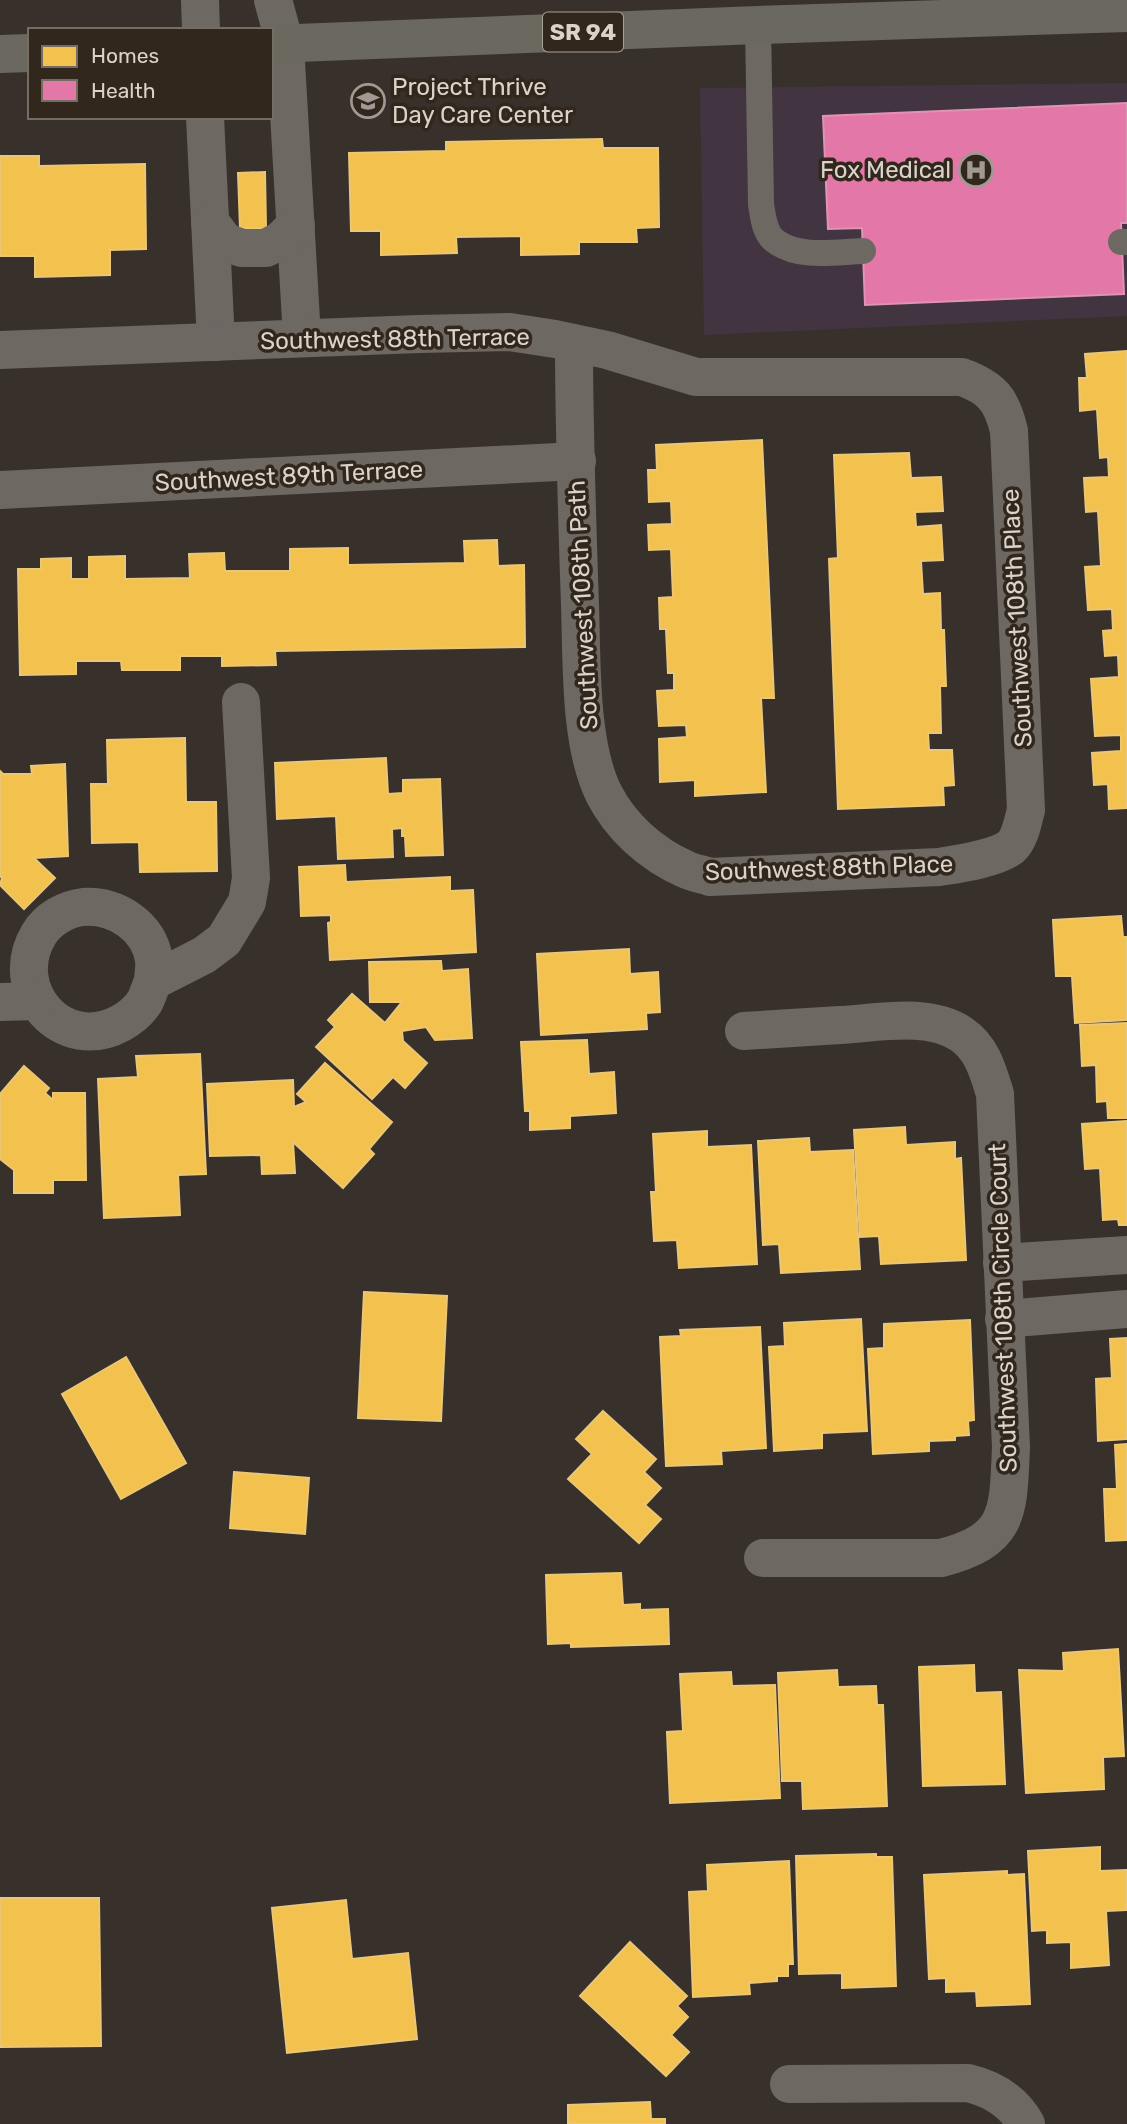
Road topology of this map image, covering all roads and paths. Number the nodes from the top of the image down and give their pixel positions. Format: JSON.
{"nodes":[{"id":1,"x":200,"y":0,"type":"edge"},
{"id":2,"x":273,"y":0,"type":"edge"},
{"id":3,"x":1127,"y":13,"type":"edge"},
{"id":4,"x":758,"y":25,"type":"junction"},
{"id":5,"x":201,"y":28,"type":"edge"},
{"id":6,"x":278,"y":44,"type":"edge"},
{"id":7,"x":28,"y":53,"type":"edge"},
{"id":8,"x":0,"y":54,"type":"edge"},
{"id":9,"x":205,"y":119,"type":"edge"},
{"id":10,"x":210,"y":222,"type":"junction"},
{"id":11,"x":296,"y":225,"type":"junction"},
{"id":12,"x":863,"y":251,"type":"dead end"},
{"id":13,"x":302,"y":338,"type":"junction"},
{"id":14,"x":216,"y":342,"type":"junction"},
{"id":15,"x":574,"y":343,"type":"junction"},
{"id":16,"x":0,"y":350,"type":"edge"},
{"id":17,"x":991,"y":392,"type":"joint"},
{"id":18,"x":577,"y":461,"type":"junction"},
{"id":19,"x":0,"y":490,"type":"edge"},
{"id":20,"x":241,"y":702,"type":"dead end"},
{"id":21,"x":1012,"y":846,"type":"joint"},
{"id":22,"x":650,"y":848,"type":"joint"},
{"id":23,"x":153,"y":981,"type":"junction"},
{"id":24,"x":19,"y":1001,"type":"edge"},
{"id":25,"x":744,"y":1031,"type":"dead end"},
{"id":26,"x":1127,"y":1255,"type":"edge"},
{"id":27,"x":1002,"y":1263,"type":"junction"},
{"id":28,"x":1127,"y":1309,"type":"edge"},
{"id":29,"x":1004,"y":1319,"type":"junction"},
{"id":30,"x":763,"y":1558,"type":"dead end"},
{"id":31,"x":789,"y":2084,"type":"dead end"},
{"id":32,"x":1026,"y":2124,"type":"edge"}],
"edges":[{"from":1,"to":5,"type":"street"},
{"from":2,"to":6,"type":"street"},
{"from":3,"to":4,"type":"main road","number":"SR 94"},
{"from":4,"to":6,"type":"main road","number":"SR 94"},
{"from":4,"to":12,"type":"lane"},
{"from":6,"to":11,"type":"street"},
{"from":7,"to":8,"type":"main road"},
{"from":9,"to":10,"type":"street"},
{"from":10,"to":11,"type":"street"},
{"from":10,"to":14,"type":"street"},
{"from":11,"to":13,"type":"street"},
{"from":13,"to":14,"type":"street","name":"Southwest 88th Terrace"},
{"from":13,"to":15,"type":"street","name":"Southwest 88th Terrace"},
{"from":14,"to":16,"type":"street","name":"Southwest 88th Terrace"},
{"from":15,"to":17,"type":"street","name":"Southwest 88th Terrace"},
{"from":15,"to":18,"type":"street","name":"Southwest 108th Path"},
{"from":17,"to":21,"type":"street","name":"Southwest 108th Place"},
{"from":18,"to":19,"type":"street","name":"Southwest 89th Terrace"},
{"from":18,"to":22,"type":"street","name":"Southwest 108th Path"},
{"from":20,"to":23,"type":"street"},
{"from":21,"to":22,"type":"street","name":"Southwest 88th Place"},
{"from":23,"to":24,"type":"street"},
{"from":23,"to":24,"type":"street"},
{"from":25,"to":27,"type":"street","name":"Southwest 108th Circle Court"},
{"from":26,"to":27,"type":"street"},
{"from":27,"to":29,"type":"street","name":"Southwest 108th Circle Court"},
{"from":28,"to":29,"type":"street"},
{"from":29,"to":30,"type":"street","name":"Southwest 108th Circle Court"},
{"from":31,"to":32,"type":"street"}]}
